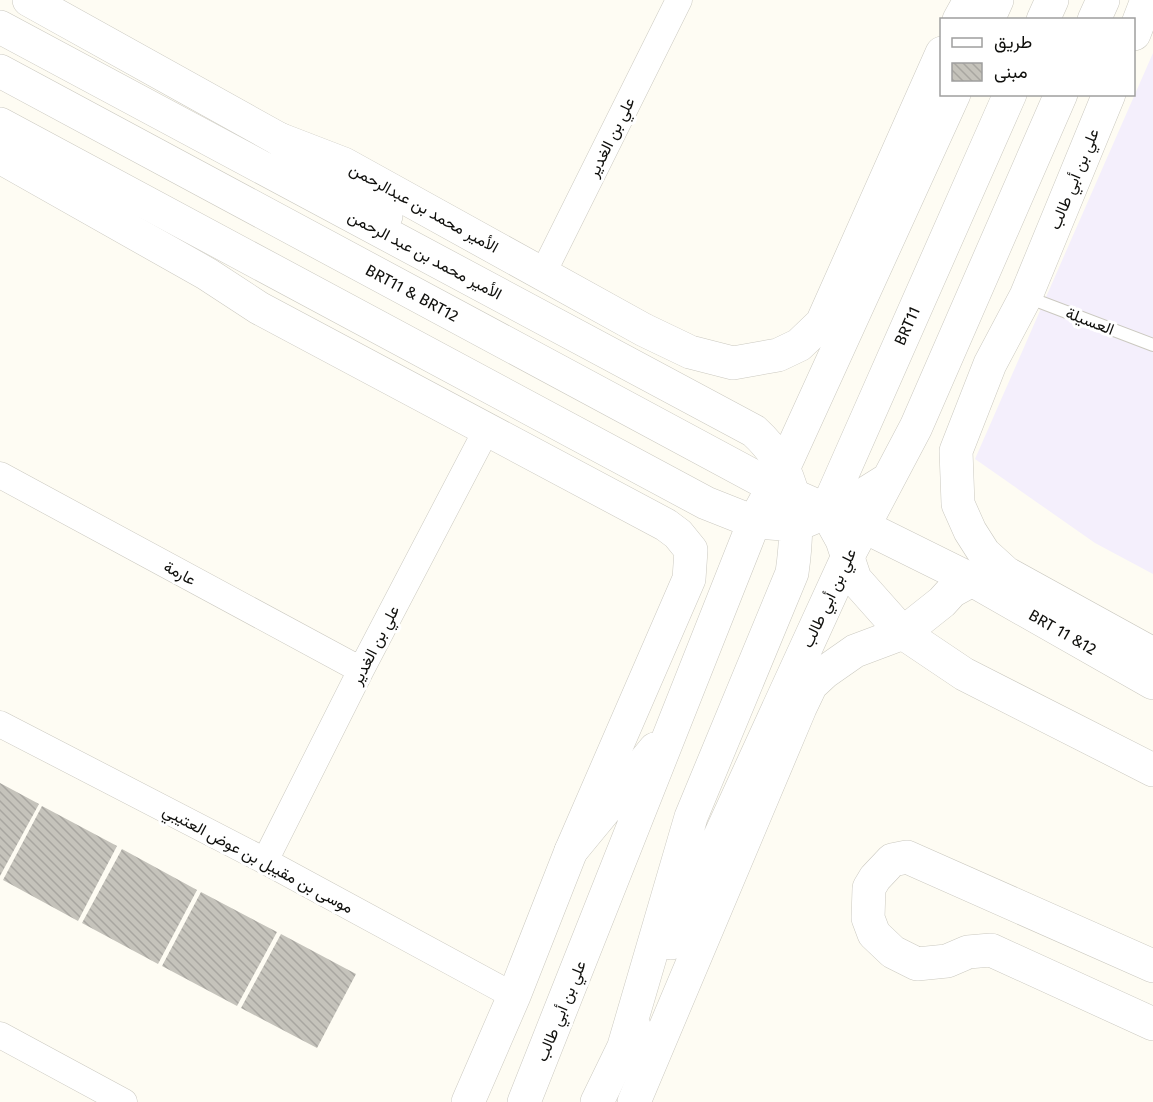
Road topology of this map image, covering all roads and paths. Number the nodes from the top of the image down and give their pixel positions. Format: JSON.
{"nodes":[{"id":1,"x":29,"y":0,"type":"edge"},
{"id":2,"x":679,"y":0,"type":"edge"},
{"id":3,"x":965,"y":0,"type":"edge"},
{"id":4,"x":970,"y":0,"type":"edge"},
{"id":5,"x":997,"y":0,"type":"edge"},
{"id":6,"x":1052,"y":0,"type":"edge"},
{"id":7,"x":1103,"y":0,"type":"edge"},
{"id":8,"x":1148,"y":0,"type":"edge"},
{"id":9,"x":959,"y":18,"type":"edge"},
{"id":10,"x":959,"y":18,"type":"edge"},
{"id":11,"x":989,"y":18,"type":"edge"},
{"id":12,"x":1044,"y":18,"type":"edge"},
{"id":13,"x":1095,"y":18,"type":"edge"},
{"id":14,"x":0,"y":27,"type":"edge"},
{"id":15,"x":1135,"y":32,"type":"edge"},
{"id":16,"x":940,"y":58,"type":"edge"},
{"id":17,"x":0,"y":71,"type":"edge"},
{"id":18,"x":953,"y":96,"type":"edge"},
{"id":19,"x":1009,"y":96,"type":"edge"},
{"id":20,"x":1060,"y":96,"type":"edge"},
{"id":21,"x":1108,"y":96,"type":"edge"},
{"id":22,"x":0,"y":124,"type":"edge"},
{"id":23,"x":279,"y":139,"type":"junction"},
{"id":24,"x":48,"y":150,"type":"junction"},
{"id":25,"x":0,"y":157,"type":"edge"},
{"id":26,"x":450,"y":268,"type":"junction"},
{"id":27,"x":543,"y":273,"type":"junction"},
{"id":28,"x":207,"y":274,"type":"junction"},
{"id":29,"x":1026,"y":296,"type":"junction"},
{"id":30,"x":1153,"y":345,"type":"edge"},
{"id":31,"x":488,"y":429,"type":"junction"},
{"id":32,"x":0,"y":475,"type":"edge"},
{"id":33,"x":887,"y":480,"type":"junction"},
{"id":34,"x":786,"y":493,"type":"junction"},
{"id":35,"x":826,"y":511,"type":"junction"},
{"id":36,"x":754,"y":522,"type":"junction"},
{"id":37,"x":863,"y":526,"type":"junction"},
{"id":38,"x":848,"y":556,"type":"junction"},
{"id":39,"x":972,"y":580,"type":"junction"},
{"id":40,"x":903,"y":633,"type":"junction"},
{"id":41,"x":1153,"y":654,"type":"edge"},
{"id":42,"x":361,"y":670,"type":"junction"},
{"id":43,"x":1153,"y":683,"type":"edge"},
{"id":44,"x":0,"y":724,"type":"edge"},
{"id":45,"x":676,"y":724,"type":"junction"},
{"id":46,"x":1153,"y":770,"type":"edge"},
{"id":47,"x":571,"y":851,"type":"junction"},
{"id":48,"x":265,"y":861,"type":"junction"},
{"id":49,"x":1153,"y":966,"type":"edge"},
{"id":50,"x":514,"y":996,"type":"junction"},
{"id":51,"x":1153,"y":1024,"type":"edge"},
{"id":52,"x":0,"y":1035,"type":"edge"},
{"id":53,"x":624,"y":1046,"type":"junction"},
{"id":54,"x":123,"y":1102,"type":"edge"},
{"id":55,"x":468,"y":1102,"type":"edge"},
{"id":56,"x":524,"y":1102,"type":"edge"},
{"id":57,"x":597,"y":1102,"type":"edge"},
{"id":58,"x":634,"y":1102,"type":"edge"}],
"edges":[{"from":1,"to":23,"type":"main road","name":"الأمير محمد بن عبدالرحمن"},
{"from":2,"to":27,"type":"street","name":"علي بن الغدير"},
{"from":3,"to":9,"type":"main road"},
{"from":4,"to":10,"type":"main road"},
{"from":5,"to":11,"type":"main road"},
{"from":6,"to":12,"type":"main road"},
{"from":7,"to":13,"type":"main road"},
{"from":8,"to":15,"type":"main road"},
{"from":14,"to":26,"type":"main road","name":"الأمير محمد بن عبد الرحمن"},
{"from":16,"to":27,"type":"main road","name":"الأمير محمد بن عبدالرحمن"},
{"from":17,"to":34,"type":"main road","name":"BRT11 & BRT12"},
{"from":18,"to":34,"type":"main road","name":"علي بن أبي طالب"},
{"from":19,"to":35,"type":"main road","name":"BRT11"},
{"from":20,"to":33,"type":"main road","name":"علي بن أبي طالب"},
{"from":21,"to":29,"type":"main road","name":"علي بن أبي طالب"},
{"from":22,"to":24,"type":"main road"},
{"from":23,"to":26,"type":"main road"},
{"from":23,"to":27,"type":"main road","name":"الأمير محمد بن عبدالرحمن"},
{"from":24,"to":28,"type":"main road"},
{"from":24,"to":36,"type":"main road"},
{"from":25,"to":28,"type":"main road"},
{"from":26,"to":34,"type":"main road","name":"الأمير محمد بن عبد الرحمن"},
{"from":28,"to":31,"type":"main road"},
{"from":29,"to":30,"type":"lane","name":"العسيلة"},
{"from":29,"to":41,"type":"main road","name":"علي بن أبي طالب"},
{"from":31,"to":42,"type":"street","name":"علي بن الغدير"},
{"from":31,"to":47,"type":"main road"},
{"from":32,"to":42,"type":"street","name":"عارمة"},
{"from":33,"to":35,"type":"main road"},
{"from":33,"to":37,"type":"main road","name":"علي بن أبي طالب"},
{"from":34,"to":35,"type":"main road","name":"الأمير محمد بن عبد الرحمن"},
{"from":34,"to":35,"type":"main road"},
{"from":34,"to":36,"type":"main road","name":"علي بن أبي طالب"},
{"from":34,"to":53,"type":"main road"},
{"from":35,"to":37,"type":"main road","name":"BRT 11 &12"},
{"from":35,"to":38,"type":"main road"},
{"from":36,"to":45,"type":"main road","name":"علي بن أبي طالب"},
{"from":37,"to":38,"type":"main road","name":"علي بن أبي طالب"},
{"from":37,"to":39,"type":"main road","name":"BRT 11 &12"},
{"from":38,"to":40,"type":"main road"},
{"from":38,"to":53,"type":"main road","name":"علي بن أبي طالب"},
{"from":39,"to":40,"type":"main road"},
{"from":39,"to":43,"type":"main road","name":"BRT 11 &12"},
{"from":40,"to":46,"type":"main road"},
{"from":40,"to":58,"type":"main road"},
{"from":42,"to":48,"type":"street","name":"علي بن الغدير"},
{"from":44,"to":48,"type":"street","name":"موسى بن مقيبل بن عوض العتيبي"},
{"from":45,"to":47,"type":"main road"},
{"from":45,"to":56,"type":"main road","name":"علي بن أبي طالب"},
{"from":47,"to":50,"type":"main road"},
{"from":48,"to":50,"type":"street","name":"موسى بن مقيبل بن عوض العتيبي"},
{"from":49,"to":51,"type":"main road"},
{"from":50,"to":55,"type":"main road"},
{"from":52,"to":54,"type":"street"},
{"from":53,"to":57,"type":"main road","name":"علي بن أبي طالب"}]}
